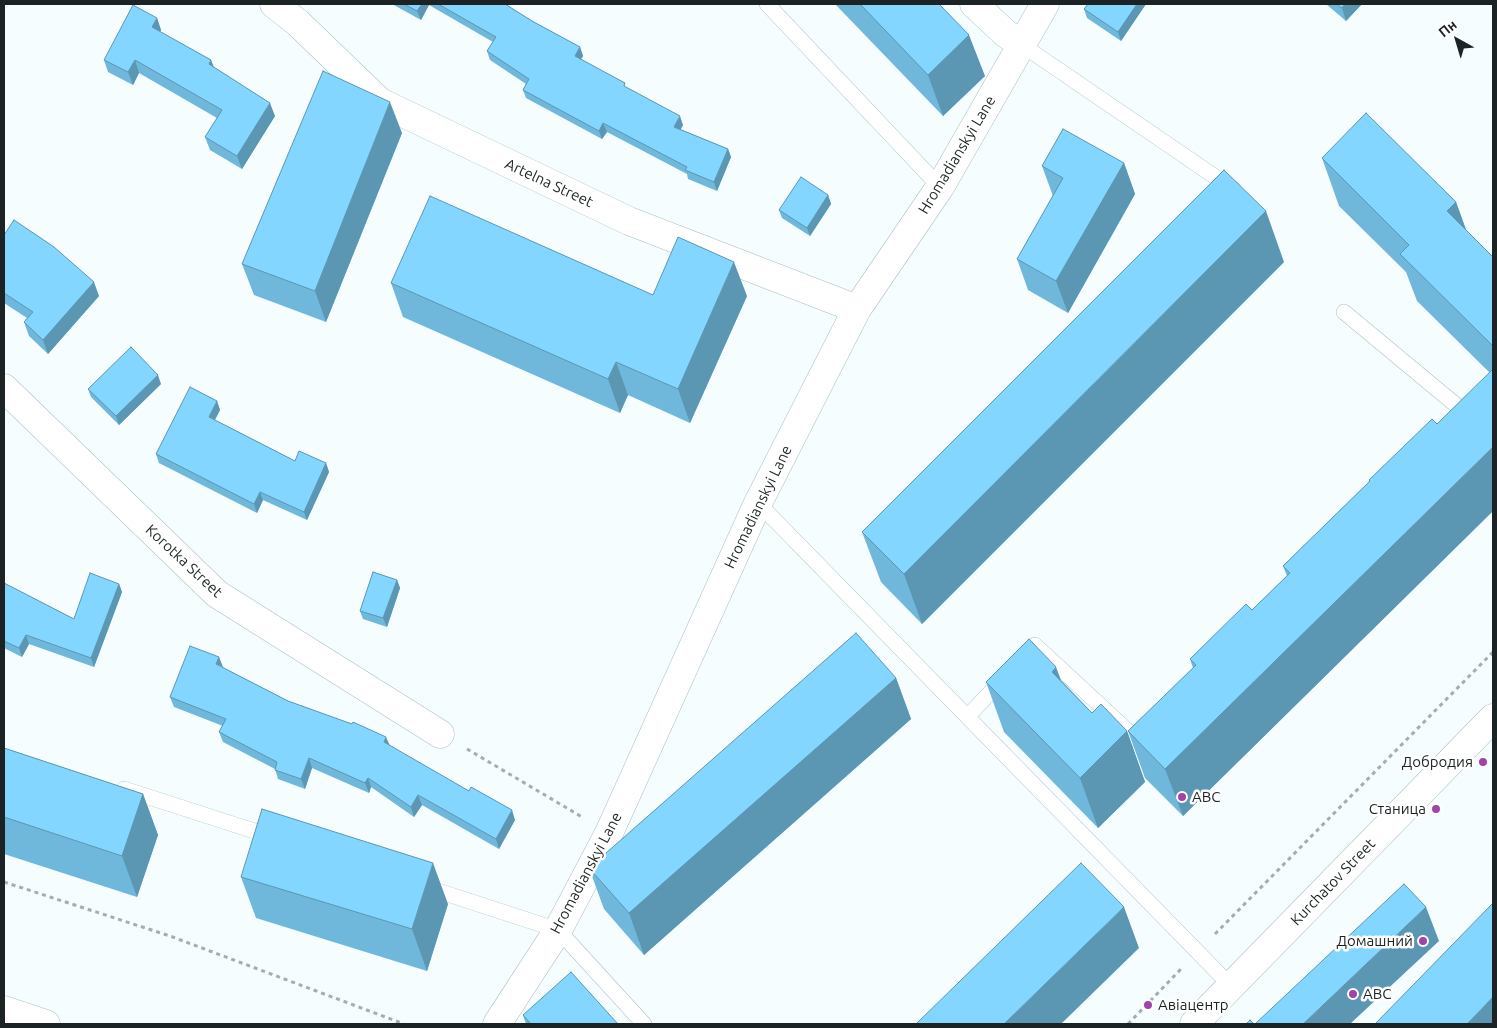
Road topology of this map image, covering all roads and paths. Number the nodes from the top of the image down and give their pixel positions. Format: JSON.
{"nodes":[{"id":1,"x":274,"y":4,"type":"edge"},
{"id":2,"x":767,"y":4,"type":"edge"},
{"id":3,"x":974,"y":4,"type":"edge"},
{"id":4,"x":1045,"y":4,"type":"edge"},
{"id":5,"x":1022,"y":44,"type":"junction"},
{"id":6,"x":940,"y":186,"type":"junction"},
{"id":7,"x":1236,"y":191,"type":"edge"},
{"id":8,"x":857,"y":309,"type":"junction"},
{"id":9,"x":1344,"y":312,"type":"dead end"},
{"id":10,"x":4,"y":388,"type":"edge"},
{"id":11,"x":1454,"y":430,"type":"edge"},
{"id":12,"x":758,"y":503,"type":"junction"},
{"id":13,"x":1493,"y":652,"type":"edge"},
{"id":14,"x":968,"y":716,"type":"junction"},
{"id":15,"x":1493,"y":718,"type":"edge"},
{"id":16,"x":440,"y":734,"type":"joint"},
{"id":17,"x":1154,"y":742,"type":"edge"},
{"id":18,"x":107,"y":783,"type":"edge"},
{"id":19,"x":609,"y":833,"type":"junction"},
{"id":20,"x":285,"y":841,"type":"edge"},
{"id":21,"x":4,"y":882,"type":"edge"},
{"id":22,"x":417,"y":884,"type":"edge"},
{"id":23,"x":558,"y":930,"type":"junction"},
{"id":24,"x":1198,"y":951,"type":"junction"},
{"id":25,"x":1231,"y":986,"type":"junction"},
{"id":26,"x":4,"y":1010,"type":"edge"},
{"id":27,"x":46,"y":1024,"type":"edge"},
{"id":28,"x":404,"y":1024,"type":"edge"},
{"id":29,"x":497,"y":1024,"type":"edge"},
{"id":30,"x":644,"y":1024,"type":"edge"},
{"id":31,"x":1128,"y":1024,"type":"edge"},
{"id":32,"x":1194,"y":1024,"type":"edge"}],
"edges":[{"from":1,"to":8,"type":"street","name":"Artelna Street"},
{"from":2,"to":6,"type":"lane"},
{"from":3,"to":5,"type":"street"},
{"from":4,"to":5,"type":"street","name":"Hromadianskyi Lane"},
{"from":5,"to":6,"type":"street","name":"Hromadianskyi Lane"},
{"from":5,"to":7,"type":"lane"},
{"from":6,"to":8,"type":"street","name":"Hromadianskyi Lane"},
{"from":8,"to":12,"type":"street","name":"Hromadianskyi Lane"},
{"from":9,"to":11,"type":"lane"},
{"from":10,"to":16,"type":"street","name":"Korotka Street"},
{"from":12,"to":14,"type":"lane"},
{"from":12,"to":19,"type":"street","name":"Hromadianskyi Lane"},
{"from":13,"to":24,"type":"path"},
{"from":14,"to":17,"type":"lane"},
{"from":14,"to":24,"type":"lane"},
{"from":15,"to":25,"type":"street","name":"Kurchatov Street"},
{"from":16,"to":19,"type":"path"},
{"from":18,"to":20,"type":"lane"},
{"from":19,"to":23,"type":"street","name":"Hromadianskyi Lane"},
{"from":21,"to":28,"type":"path"},
{"from":22,"to":23,"type":"lane"},
{"from":23,"to":29,"type":"street","name":"Hromadianskyi Lane"},
{"from":23,"to":30,"type":"lane"},
{"from":24,"to":25,"type":"lane"},
{"from":24,"to":31,"type":"path"},
{"from":25,"to":32,"type":"street","name":"Kurchatov Street"},
{"from":26,"to":27,"type":"street"}]}
